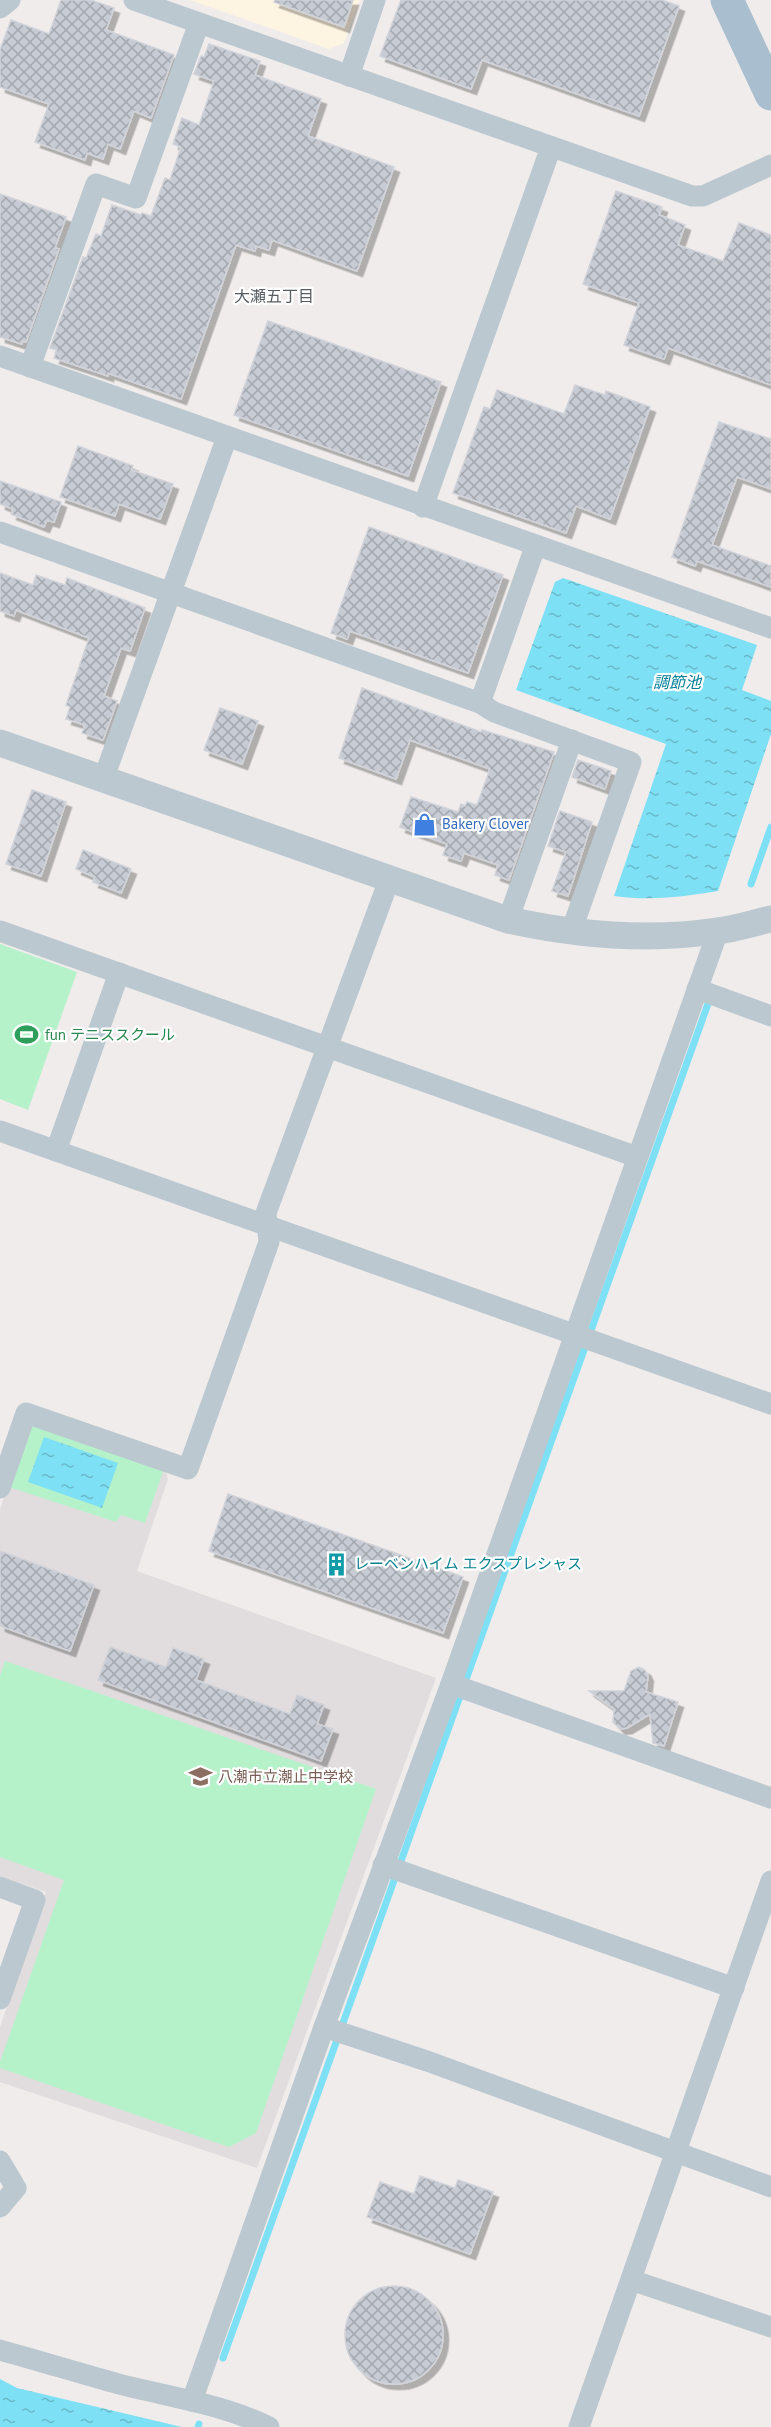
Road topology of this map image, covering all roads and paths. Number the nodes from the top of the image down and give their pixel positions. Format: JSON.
{"nodes":[{"id":1,"x":10,"y":0,"type":"edge"},
{"id":2,"x":134,"y":0,"type":"edge"},
{"id":3,"x":375,"y":0,"type":"edge"},
{"id":4,"x":728,"y":0,"type":"edge"},
{"id":5,"x":740,"y":0,"type":"edge"},
{"id":6,"x":0,"y":8,"type":"edge"},
{"id":7,"x":199,"y":23,"type":"junction"},
{"id":8,"x":771,"y":65,"type":"edge"},
{"id":9,"x":349,"y":76,"type":"junction"},
{"id":10,"x":771,"y":94,"type":"edge"},
{"id":11,"x":551,"y":147,"type":"junction"},
{"id":12,"x":771,"y":165,"type":"edge"},
{"id":13,"x":0,"y":356,"type":"edge"},
{"id":14,"x":30,"y":367,"type":"junction"},
{"id":15,"x":227,"y":437,"type":"junction"},
{"id":16,"x":423,"y":507,"type":"junction"},
{"id":17,"x":0,"y":532,"type":"edge"},
{"id":18,"x":536,"y":547,"type":"junction"},
{"id":19,"x":170,"y":593,"type":"junction"},
{"id":20,"x":771,"y":628,"type":"edge"},
{"id":21,"x":480,"y":703,"type":"junction"},
{"id":22,"x":572,"y":740,"type":"junction"},
{"id":23,"x":0,"y":743,"type":"edge"},
{"id":24,"x":103,"y":780,"type":"junction"},
{"id":25,"x":389,"y":880,"type":"junction"},
{"id":26,"x":771,"y":919,"type":"edge"},
{"id":27,"x":508,"y":920,"type":"junction"},
{"id":28,"x":0,"y":931,"type":"edge"},
{"id":29,"x":718,"y":931,"type":"junction"},
{"id":30,"x":571,"y":932,"type":"junction"},
{"id":31,"x":119,"y":973,"type":"junction"},
{"id":32,"x":697,"y":990,"type":"junction"},
{"id":33,"x":771,"y":1016,"type":"edge"},
{"id":34,"x":328,"y":1048,"type":"junction"},
{"id":35,"x":0,"y":1131,"type":"edge"},
{"id":36,"x":56,"y":1151,"type":"junction"},
{"id":37,"x":637,"y":1157,"type":"junction"},
{"id":38,"x":268,"y":1225,"type":"junction"},
{"id":39,"x":585,"y":1338,"type":"junction"},
{"id":40,"x":771,"y":1404,"type":"edge"},
{"id":41,"x":0,"y":1488,"type":"edge"},
{"id":42,"x":451,"y":1684,"type":"junction"},
{"id":43,"x":771,"y":1798,"type":"edge"},
{"id":44,"x":382,"y":1865,"type":"junction"},
{"id":45,"x":771,"y":1881,"type":"edge"},
{"id":46,"x":0,"y":1887,"type":"edge"},
{"id":47,"x":734,"y":1988,"type":"junction"},
{"id":48,"x":0,"y":1999,"type":"edge"},
{"id":49,"x":324,"y":2027,"type":"junction"},
{"id":50,"x":674,"y":2152,"type":"junction"},
{"id":51,"x":0,"y":2161,"type":"edge"},
{"id":52,"x":771,"y":2187,"type":"edge"},
{"id":53,"x":0,"y":2207,"type":"edge"},
{"id":54,"x":631,"y":2280,"type":"junction"},
{"id":55,"x":771,"y":2327,"type":"edge"},
{"id":56,"x":0,"y":2350,"type":"edge"},
{"id":57,"x":192,"y":2401,"type":"junction"},
{"id":58,"x":269,"y":2427,"type":"edge"},
{"id":59,"x":579,"y":2427,"type":"edge"}],
"edges":[{"from":1,"to":6,"type":"street"},
{"from":2,"to":7,"type":"street"},
{"from":3,"to":9,"type":"street"},
{"from":4,"to":10,"type":"main road"},
{"from":5,"to":8,"type":"main road"},
{"from":7,"to":9,"type":"street"},
{"from":7,"to":14,"type":"street"},
{"from":9,"to":11,"type":"street"},
{"from":11,"to":12,"type":"street"},
{"from":11,"to":16,"type":"street"},
{"from":13,"to":14,"type":"street"},
{"from":14,"to":15,"type":"street"},
{"from":15,"to":16,"type":"street"},
{"from":15,"to":19,"type":"street"},
{"from":16,"to":18,"type":"street"},
{"from":17,"to":19,"type":"street"},
{"from":18,"to":20,"type":"street"},
{"from":18,"to":21,"type":"street"},
{"from":19,"to":21,"type":"street"},
{"from":19,"to":24,"type":"street"},
{"from":21,"to":22,"type":"street"},
{"from":22,"to":27,"type":"street"},
{"from":22,"to":30,"type":"street"},
{"from":23,"to":24,"type":"street"},
{"from":24,"to":25,"type":"street"},
{"from":25,"to":27,"type":"street"},
{"from":25,"to":34,"type":"street"},
{"from":26,"to":29,"type":"street"},
{"from":27,"to":30,"type":"street"},
{"from":28,"to":31,"type":"street"},
{"from":29,"to":30,"type":"street"},
{"from":29,"to":32,"type":"street"},
{"from":31,"to":34,"type":"street"},
{"from":31,"to":36,"type":"street"},
{"from":32,"to":33,"type":"street"},
{"from":32,"to":37,"type":"street"},
{"from":34,"to":37,"type":"street"},
{"from":34,"to":38,"type":"street"},
{"from":35,"to":36,"type":"street"},
{"from":36,"to":38,"type":"street"},
{"from":37,"to":39,"type":"street"},
{"from":38,"to":39,"type":"street"},
{"from":38,"to":41,"type":"street"},
{"from":39,"to":40,"type":"street"},
{"from":39,"to":42,"type":"street"},
{"from":42,"to":43,"type":"street"},
{"from":42,"to":44,"type":"street"},
{"from":44,"to":47,"type":"street"},
{"from":44,"to":49,"type":"street"},
{"from":45,"to":47,"type":"street"},
{"from":46,"to":48,"type":"street"},
{"from":47,"to":50,"type":"street"},
{"from":49,"to":50,"type":"street"},
{"from":49,"to":57,"type":"street"},
{"from":50,"to":52,"type":"street"},
{"from":50,"to":54,"type":"street"},
{"from":51,"to":53,"type":"street"},
{"from":54,"to":55,"type":"street"},
{"from":54,"to":59,"type":"street"},
{"from":56,"to":57,"type":"street"},
{"from":57,"to":58,"type":"street"}]}
